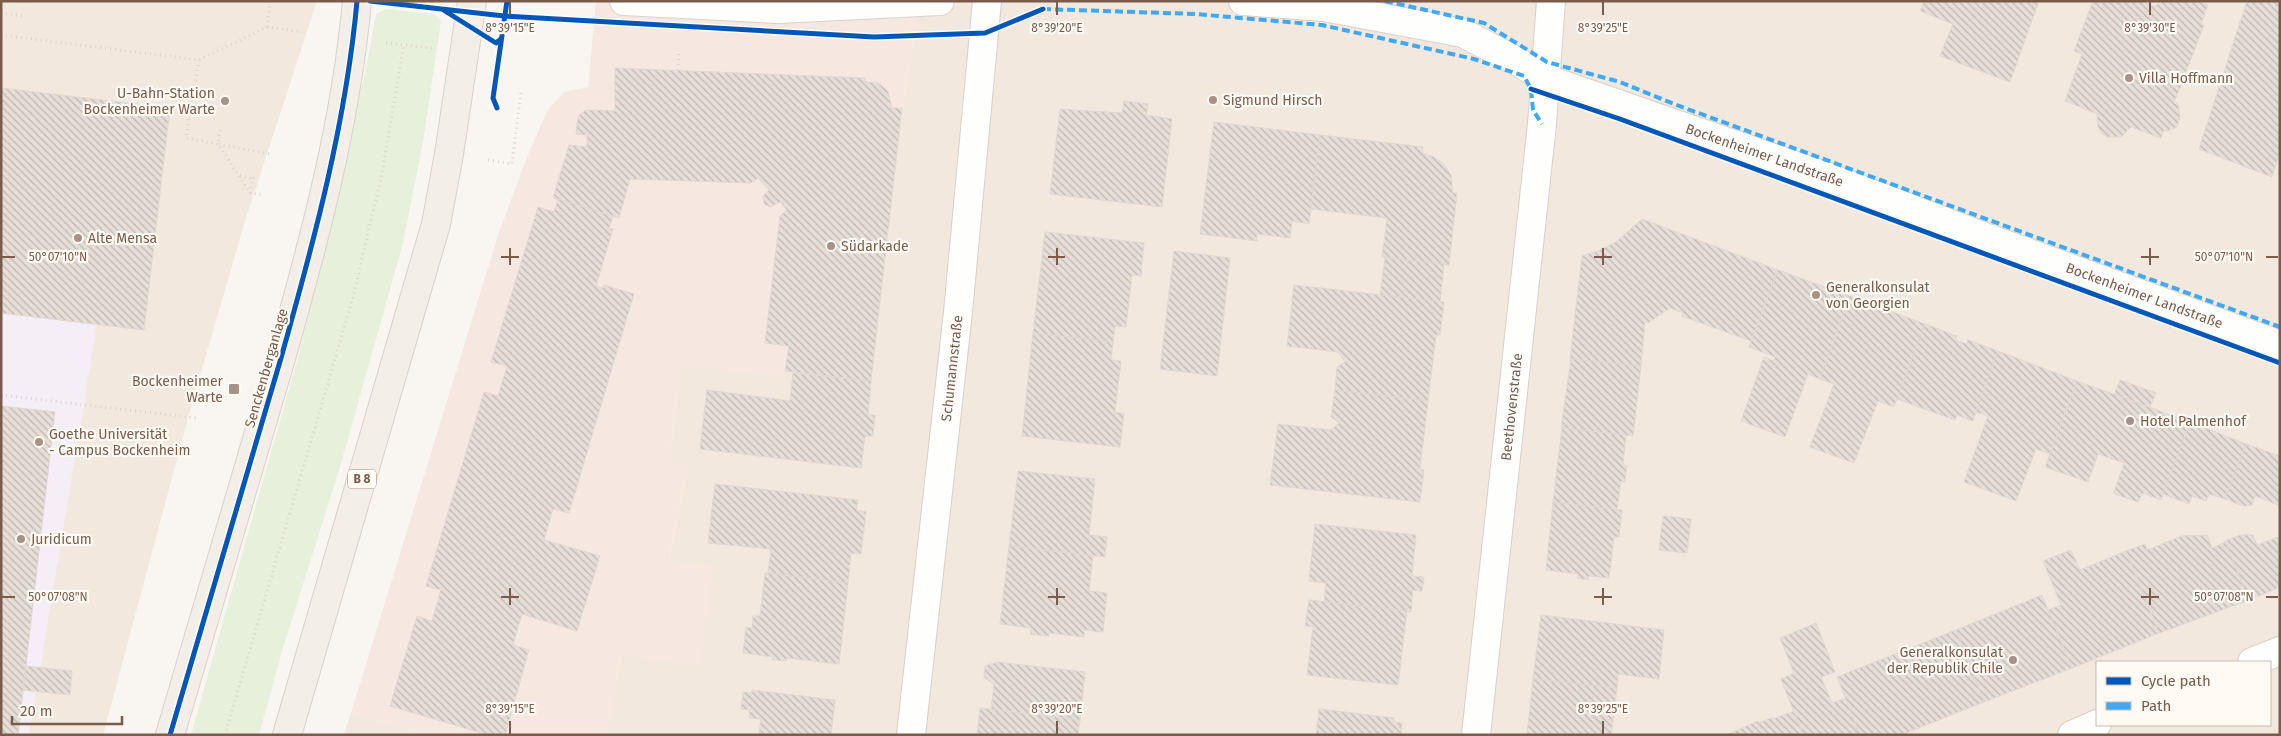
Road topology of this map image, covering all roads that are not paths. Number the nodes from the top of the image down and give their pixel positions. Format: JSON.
{"nodes":[{"id":1,"x":357,"y":1,"type":"edge"},
{"id":2,"x":472,"y":1,"type":"edge"},
{"id":3,"x":624,"y":1,"type":"edge"},
{"id":4,"x":940,"y":1,"type":"edge"},
{"id":5,"x":987,"y":1,"type":"edge"},
{"id":6,"x":1243,"y":1,"type":"edge"},
{"id":7,"x":1551,"y":1,"type":"edge"},
{"id":8,"x":1546,"y":79,"type":"junction"},
{"id":9,"x":2280,"y":345,"type":"edge"},
{"id":10,"x":2280,"y":651,"type":"edge"},
{"id":11,"x":2255,"y":661,"type":"edge"},
{"id":12,"x":2096,"y":724,"type":"edge"},
{"id":13,"x":170,"y":735,"type":"edge"},
{"id":14,"x":287,"y":735,"type":"edge"},
{"id":15,"x":911,"y":735,"type":"edge"},
{"id":16,"x":1476,"y":735,"type":"edge"},
{"id":17,"x":2072,"y":735,"type":"edge"}],
"edges":[{"from":1,"to":13,"type":"main road","name":"Senckenberganlage"},
{"from":2,"to":14,"type":"main road","number":"B 8"},
{"from":3,"to":4,"type":"street"},
{"from":5,"to":15,"type":"street","name":"Schumannstraße"},
{"from":6,"to":8,"type":"street","name":"Bockenheimer Landstraße"},
{"from":7,"to":8,"type":"street","name":"Beethovenstraße"},
{"from":8,"to":9,"type":"street","name":"Bockenheimer Landstraße"},
{"from":8,"to":16,"type":"street","name":"Beethovenstraße"},
{"from":10,"to":11,"type":"street"},
{"from":12,"to":17,"type":"street"}]}
